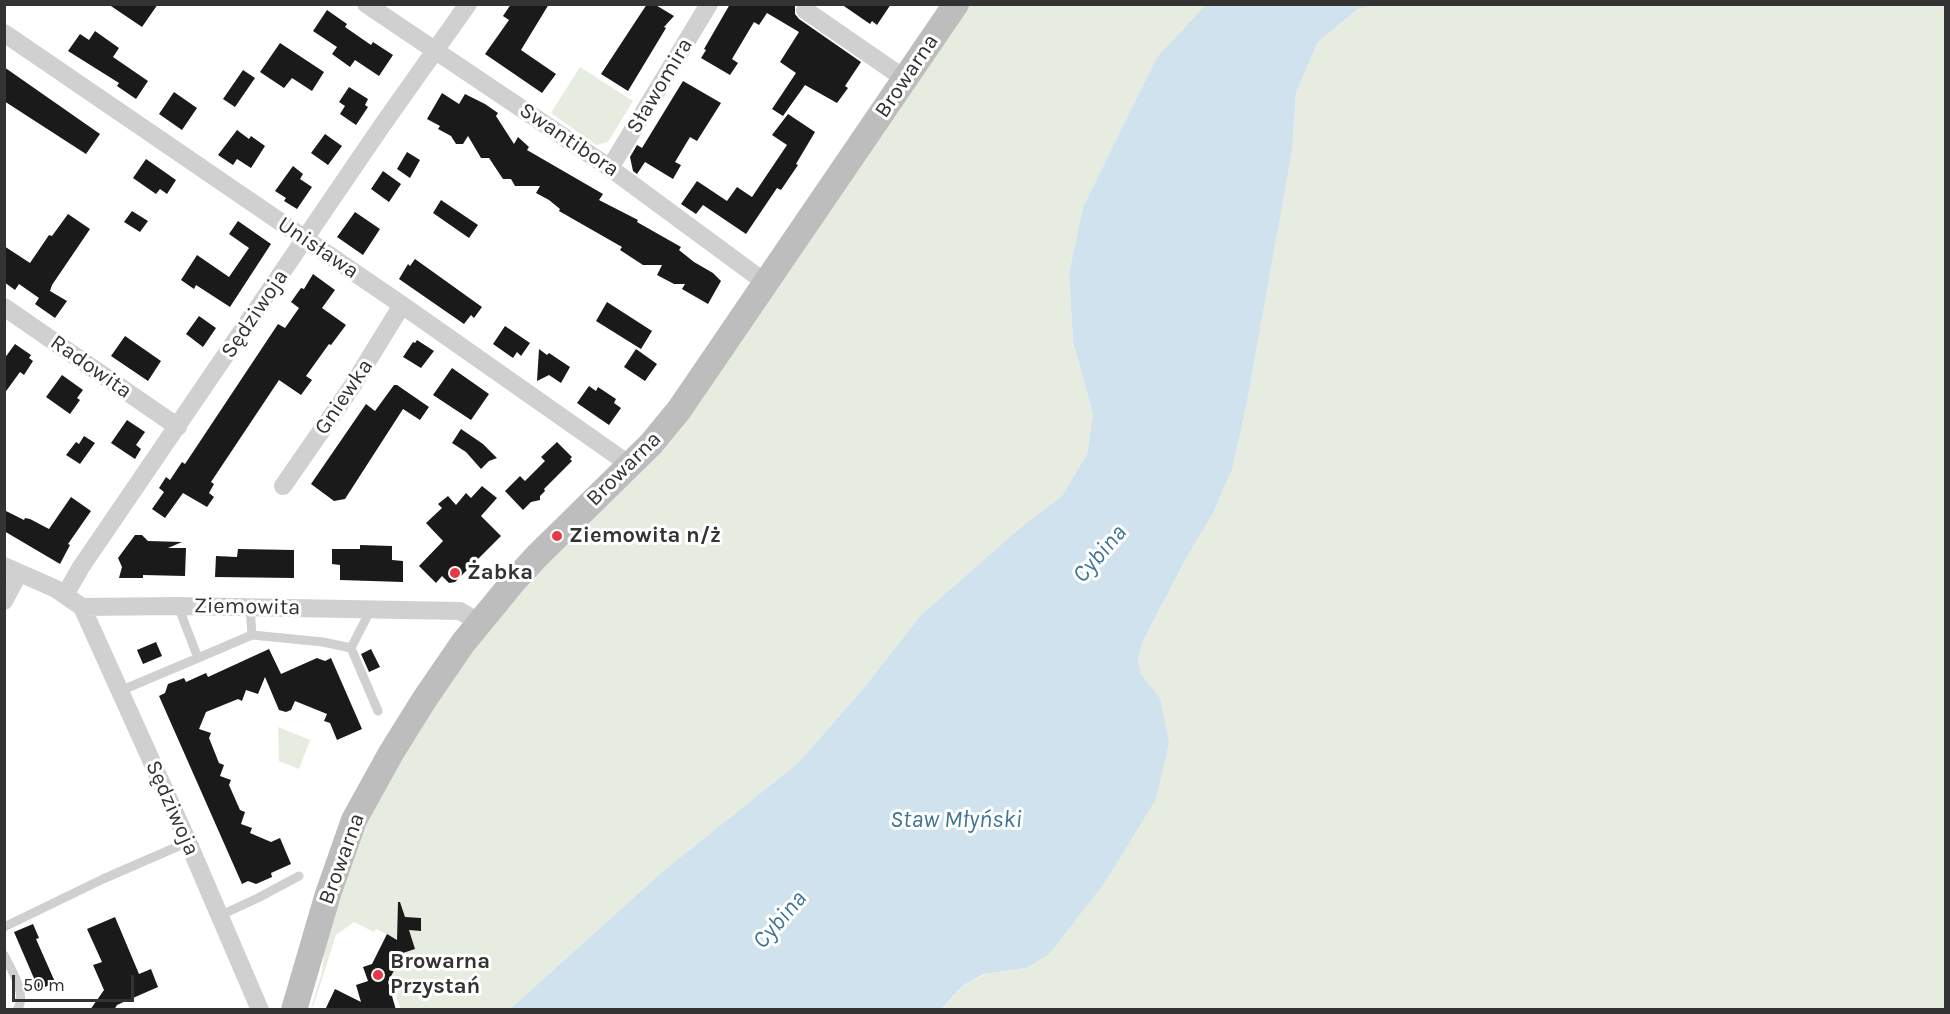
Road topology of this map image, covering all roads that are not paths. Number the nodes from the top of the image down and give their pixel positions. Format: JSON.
{"nodes":[{"id":1,"x":366,"y":4,"type":"edge"},
{"id":2,"x":468,"y":4,"type":"edge"},
{"id":3,"x":709,"y":4,"type":"edge"},
{"id":4,"x":956,"y":4,"type":"edge"},
{"id":5,"x":805,"y":10,"type":"dead end"},
{"id":6,"x":4,"y":33,"type":"edge"},
{"id":7,"x":437,"y":51,"type":"junction"},
{"id":8,"x":905,"y":79,"type":"junction"},
{"id":9,"x":610,"y":168,"type":"junction"},
{"id":10,"x":306,"y":239,"type":"junction"},
{"id":11,"x":766,"y":283,"type":"junction"},
{"id":12,"x":402,"y":305,"type":"junction"},
{"id":13,"x":4,"y":307,"type":"edge"},
{"id":14,"x":177,"y":427,"type":"junction"},
{"id":15,"x":630,"y":465,"type":"junction"},
{"id":16,"x":282,"y":486,"type":"dead end"},
{"id":17,"x":12,"y":570,"type":"edge"},
{"id":18,"x":65,"y":595,"type":"junction"},
{"id":19,"x":4,"y":601,"type":"edge"},
{"id":20,"x":178,"y":606,"type":"junction"},
{"id":21,"x":82,"y":607,"type":"junction"},
{"id":22,"x":250,"y":607,"type":"junction"},
{"id":23,"x":371,"y":609,"type":"junction"},
{"id":24,"x":480,"y":623,"type":"junction"},
{"id":25,"x":252,"y":634,"type":"junction"},
{"id":26,"x":351,"y":648,"type":"junction"},
{"id":27,"x":198,"y":658,"type":"junction"},
{"id":28,"x":120,"y":691,"type":"junction"},
{"id":29,"x":378,"y":711,"type":"dead end"},
{"id":30,"x":188,"y":842,"type":"junction"},
{"id":31,"x":299,"y":876,"type":"dead end"},
{"id":32,"x":219,"y":916,"type":"junction"},
{"id":33,"x":4,"y":927,"type":"edge"},
{"id":34,"x":4,"y":955,"type":"edge"},
{"id":35,"x":17,"y":1010,"type":"edge"},
{"id":36,"x":260,"y":1010,"type":"edge"},
{"id":37,"x":294,"y":1010,"type":"edge"}],
"edges":[{"from":1,"to":7,"type":"street","name":"Swantibora"},
{"from":2,"to":7,"type":"street","name":"Sędziwoja"},
{"from":3,"to":9,"type":"street","name":"Sławomira"},
{"from":4,"to":8,"type":"street","name":"Browarna"},
{"from":5,"to":8,"type":"street"},
{"from":6,"to":10,"type":"street","name":"Unisława"},
{"from":7,"to":9,"type":"street","name":"Swantibora"},
{"from":7,"to":10,"type":"street","name":"Sędziwoja"},
{"from":8,"to":11,"type":"street","name":"Browarna"},
{"from":9,"to":11,"type":"street","name":"Swantibora"},
{"from":10,"to":12,"type":"street","name":"Unisława"},
{"from":10,"to":14,"type":"street","name":"Sędziwoja"},
{"from":11,"to":15,"type":"street","name":"Browarna"},
{"from":12,"to":15,"type":"street","name":"Unisława"},
{"from":12,"to":16,"type":"street","name":"Gniewka"},
{"from":13,"to":14,"type":"street","name":"Radowita"},
{"from":14,"to":18,"type":"street","name":"Sędziwoja"},
{"from":15,"to":24,"type":"street","name":"Browarna"},
{"from":17,"to":18,"type":"street"},
{"from":17,"to":19,"type":"street"},
{"from":18,"to":21,"type":"street"},
{"from":20,"to":21,"type":"street","name":"Ziemowita"},
{"from":20,"to":22,"type":"street","name":"Ziemowita"},
{"from":20,"to":27,"type":"lane"},
{"from":21,"to":28,"type":"street","name":"Sędziwoja"},
{"from":22,"to":23,"type":"street","name":"Ziemowita"},
{"from":22,"to":25,"type":"lane"},
{"from":23,"to":24,"type":"street","name":"Ziemowita"},
{"from":23,"to":26,"type":"lane"},
{"from":24,"to":37,"type":"street","name":"Browarna"},
{"from":25,"to":26,"type":"lane"},
{"from":25,"to":27,"type":"lane"},
{"from":26,"to":29,"type":"lane"},
{"from":27,"to":28,"type":"lane"},
{"from":28,"to":30,"type":"street","name":"Sędziwoja"},
{"from":30,"to":32,"type":"street","name":"Sędziwoja"},
{"from":30,"to":33,"type":"lane"},
{"from":31,"to":32,"type":"lane"},
{"from":32,"to":36,"type":"street","name":"Sędziwoja"},
{"from":34,"to":35,"type":"lane"}]}
